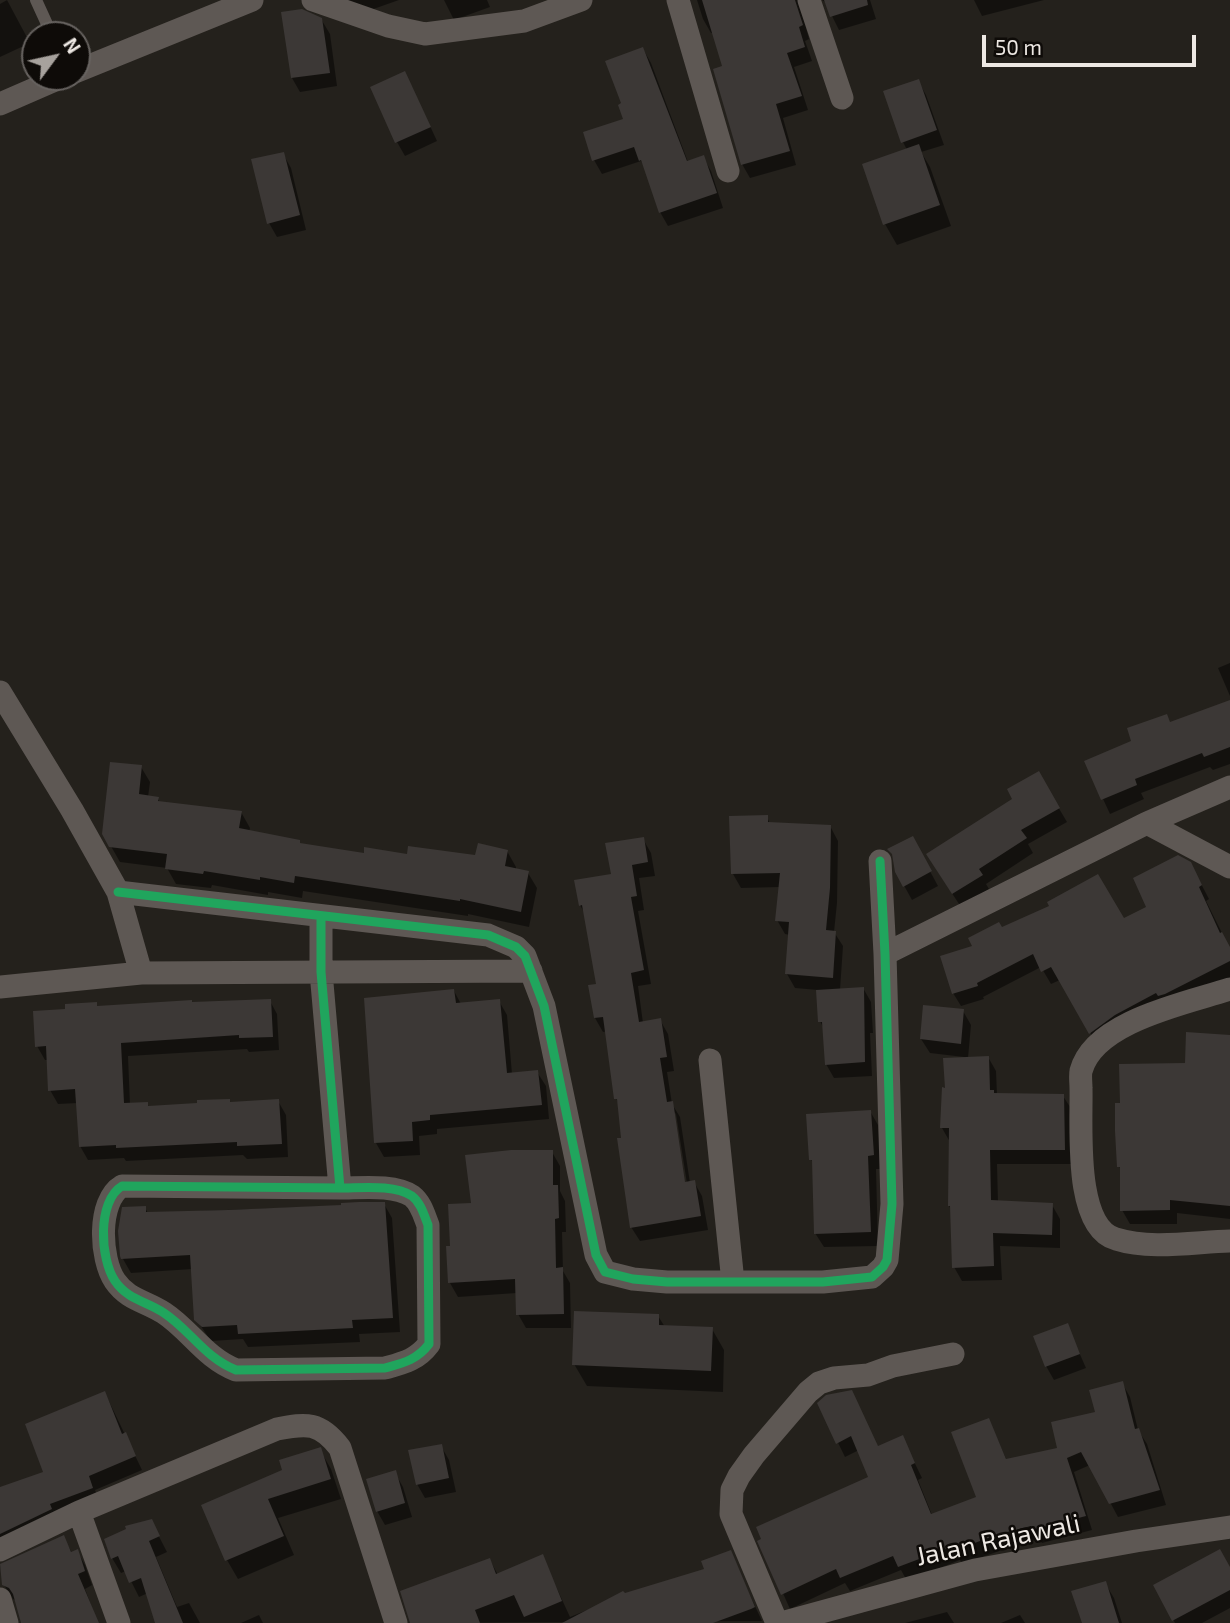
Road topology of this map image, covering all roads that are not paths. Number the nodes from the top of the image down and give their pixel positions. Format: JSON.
{"nodes":[{"id":1,"x":36,"y":0,"type":"edge"},
{"id":2,"x":253,"y":0,"type":"edge"},
{"id":3,"x":313,"y":0,"type":"edge"},
{"id":4,"x":581,"y":0,"type":"edge"},
{"id":5,"x":678,"y":0,"type":"edge"},
{"id":6,"x":809,"y":0,"type":"edge"},
{"id":7,"x":535,"y":8,"type":"edge"},
{"id":8,"x":46,"y":21,"type":"edge"},
{"id":9,"x":91,"y":65,"type":"edge"},
{"id":10,"x":30,"y":91,"type":"edge"},
{"id":11,"x":842,"y":98,"type":"dead end"},
{"id":12,"x":0,"y":104,"type":"edge"},
{"id":13,"x":728,"y":171,"type":"dead end"},
{"id":14,"x":0,"y":692,"type":"edge"},
{"id":15,"x":1230,"y":787,"type":"edge"},
{"id":16,"x":1147,"y":823,"type":"junction"},
{"id":17,"x":880,"y":861,"type":"dead end"},
{"id":18,"x":1230,"y":867,"type":"edge"},
{"id":19,"x":118,"y":892,"type":"junction"},
{"id":20,"x":321,"y":916,"type":"junction"},
{"id":21,"x":886,"y":954,"type":"junction"},
{"id":22,"x":531,"y":971,"type":"junction"},
{"id":23,"x":321,"y":972,"type":"junction"},
{"id":24,"x":141,"y":973,"type":"junction"},
{"id":25,"x":0,"y":986,"type":"edge"},
{"id":26,"x":1230,"y":989,"type":"edge"},
{"id":27,"x":710,"y":1060,"type":"dead end"},
{"id":28,"x":340,"y":1188,"type":"junction"},
{"id":29,"x":1230,"y":1241,"type":"edge"},
{"id":30,"x":733,"y":1282,"type":"junction"},
{"id":31,"x":953,"y":1354,"type":"dead end"},
{"id":32,"x":79,"y":1513,"type":"junction"},
{"id":33,"x":1230,"y":1527,"type":"edge"},
{"id":34,"x":0,"y":1550,"type":"edge"},
{"id":35,"x":0,"y":1599,"type":"edge"},
{"id":36,"x":7,"y":1623,"type":"edge"},
{"id":37,"x":119,"y":1623,"type":"edge"},
{"id":38,"x":396,"y":1623,"type":"edge"},
{"id":39,"x":779,"y":1623,"type":"edge"}],
"edges":[{"from":1,"to":8,"type":"lane"},
{"from":2,"to":9,"type":"street"},
{"from":3,"to":7,"type":"street"},
{"from":4,"to":7,"type":"street"},
{"from":5,"to":13,"type":"street"},
{"from":6,"to":11,"type":"street"},
{"from":10,"to":12,"type":"street"},
{"from":14,"to":19,"type":"street"},
{"from":15,"to":16,"type":"street"},
{"from":16,"to":18,"type":"street"},
{"from":16,"to":21,"type":"street"},
{"from":17,"to":21,"type":"street"},
{"from":19,"to":20,"type":"street"},
{"from":19,"to":24,"type":"street"},
{"from":20,"to":22,"type":"street"},
{"from":20,"to":23,"type":"street"},
{"from":21,"to":30,"type":"street"},
{"from":22,"to":23,"type":"street"},
{"from":22,"to":30,"type":"street"},
{"from":23,"to":24,"type":"street"},
{"from":23,"to":28,"type":"street"},
{"from":24,"to":25,"type":"street"},
{"from":26,"to":29,"type":"street"},
{"from":27,"to":30,"type":"street"},
{"from":28,"to":28,"type":"street"},
{"from":31,"to":39,"type":"street"},
{"from":32,"to":34,"type":"street"},
{"from":32,"to":37,"type":"street"},
{"from":32,"to":38,"type":"street"},
{"from":33,"to":39,"type":"street","name":"Jalan Rajawali"},
{"from":35,"to":36,"type":"street"}]}
